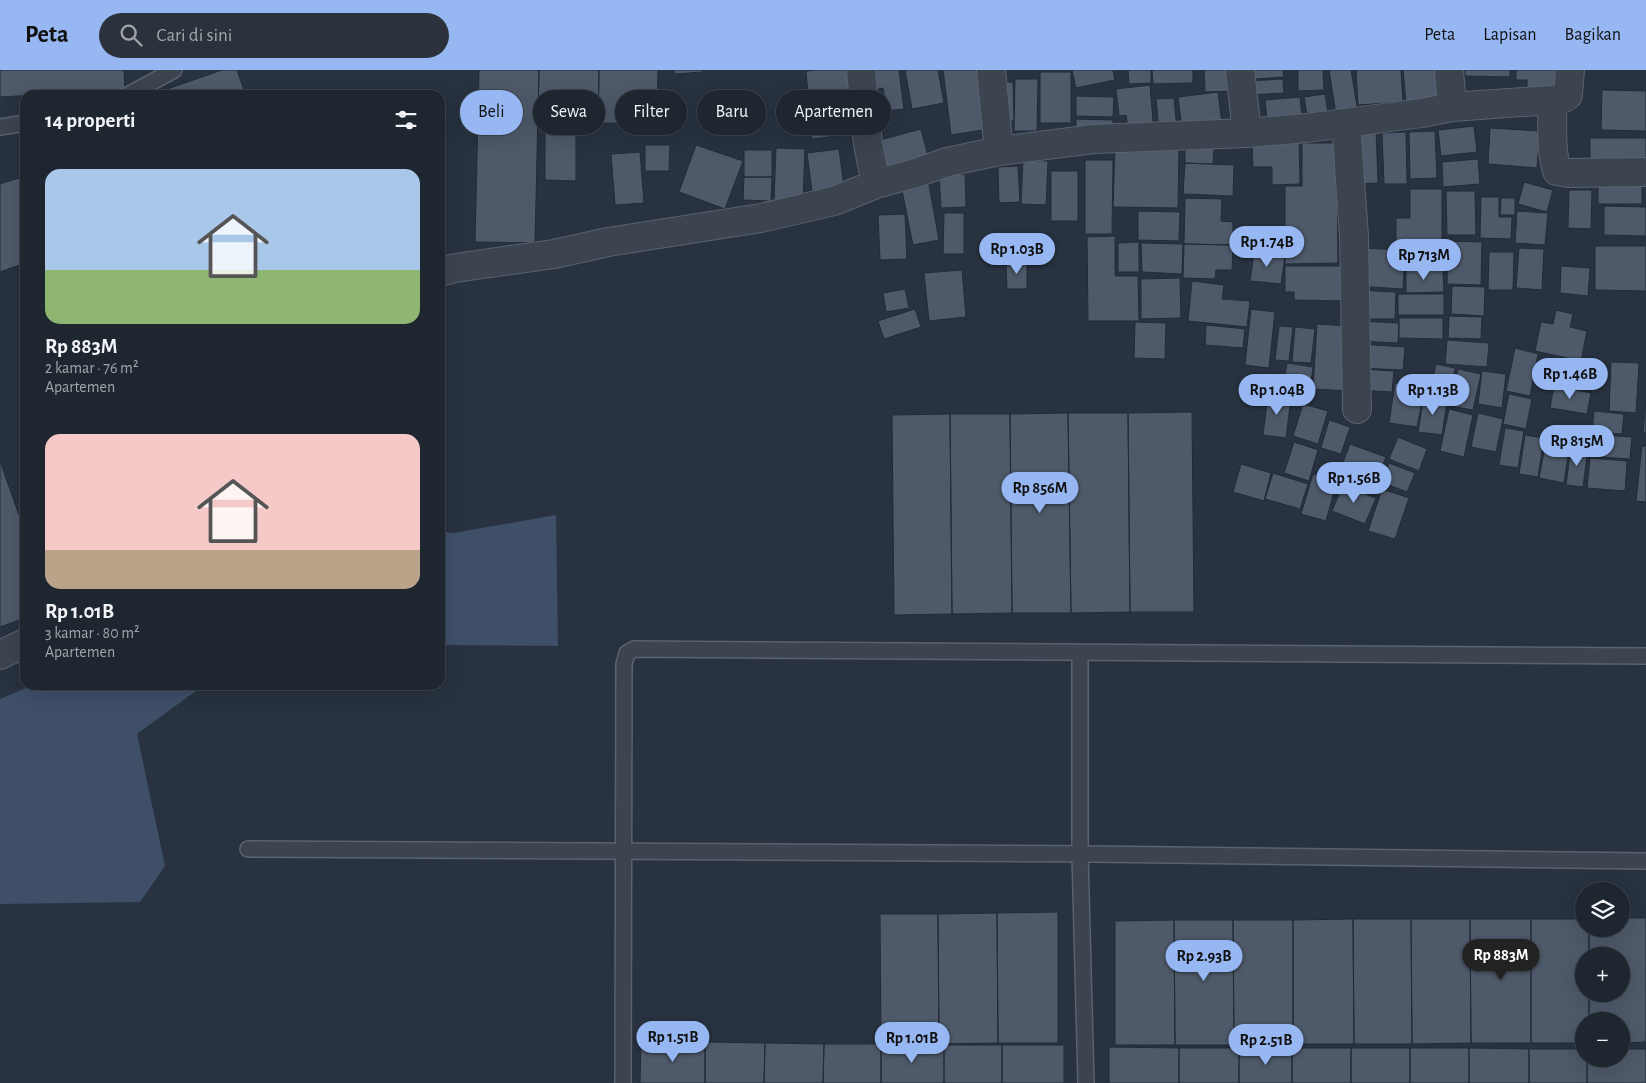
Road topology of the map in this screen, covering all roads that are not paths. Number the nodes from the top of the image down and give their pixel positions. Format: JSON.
{"nodes":[{"id":1,"x":174,"y":70,"type":"edge"},
{"id":2,"x":861,"y":70,"type":"edge"},
{"id":3,"x":991,"y":70,"type":"edge"},
{"id":4,"x":1240,"y":70,"type":"edge"},
{"id":5,"x":1448,"y":70,"type":"edge"},
{"id":6,"x":1570,"y":70,"type":"edge"},
{"id":7,"x":137,"y":90,"type":"edge"},
{"id":8,"x":1552,"y":100,"type":"junction"},
{"id":9,"x":1452,"y":107,"type":"junction"},
{"id":10,"x":1346,"y":123,"type":"junction"},
{"id":11,"x":20,"y":124,"type":"edge"},
{"id":12,"x":0,"y":127,"type":"edge"},
{"id":13,"x":1248,"y":133,"type":"junction"},
{"id":14,"x":999,"y":151,"type":"junction"},
{"id":15,"x":1646,"y":172,"type":"edge"},
{"id":16,"x":876,"y":184,"type":"junction"},
{"id":17,"x":445,"y":271,"type":"edge"},
{"id":18,"x":1357,"y":410,"type":"dead end"},
{"id":19,"x":20,"y":645,"type":"edge"},
{"id":20,"x":1080,"y":653,"type":"junction"},
{"id":21,"x":0,"y":655,"type":"edge"},
{"id":22,"x":1646,"y":656,"type":"edge"},
{"id":23,"x":248,"y":849,"type":"dead end"},
{"id":24,"x":624,"y":850,"type":"junction"},
{"id":25,"x":1080,"y":855,"type":"junction"},
{"id":26,"x":1646,"y":861,"type":"edge"},
{"id":27,"x":623,"y":1083,"type":"edge"},
{"id":28,"x":1086,"y":1083,"type":"edge"}],
"edges":[{"from":1,"to":7,"type":"lane"},
{"from":2,"to":16,"type":"street"},
{"from":3,"to":14,"type":"street"},
{"from":4,"to":13,"type":"street"},
{"from":5,"to":9,"type":"street"},
{"from":6,"to":8,"type":"street"},
{"from":8,"to":9,"type":"street"},
{"from":8,"to":15,"type":"street"},
{"from":9,"to":10,"type":"street"},
{"from":10,"to":13,"type":"street"},
{"from":10,"to":18,"type":"street"},
{"from":11,"to":12,"type":"lane"},
{"from":13,"to":14,"type":"street"},
{"from":14,"to":16,"type":"street"},
{"from":16,"to":17,"type":"street"},
{"from":19,"to":21,"type":"street"},
{"from":20,"to":22,"type":"lane"},
{"from":20,"to":24,"type":"lane"},
{"from":20,"to":25,"type":"lane"},
{"from":23,"to":24,"type":"lane"},
{"from":24,"to":25,"type":"lane"},
{"from":24,"to":27,"type":"lane"},
{"from":25,"to":26,"type":"lane"},
{"from":25,"to":28,"type":"lane"}]}
